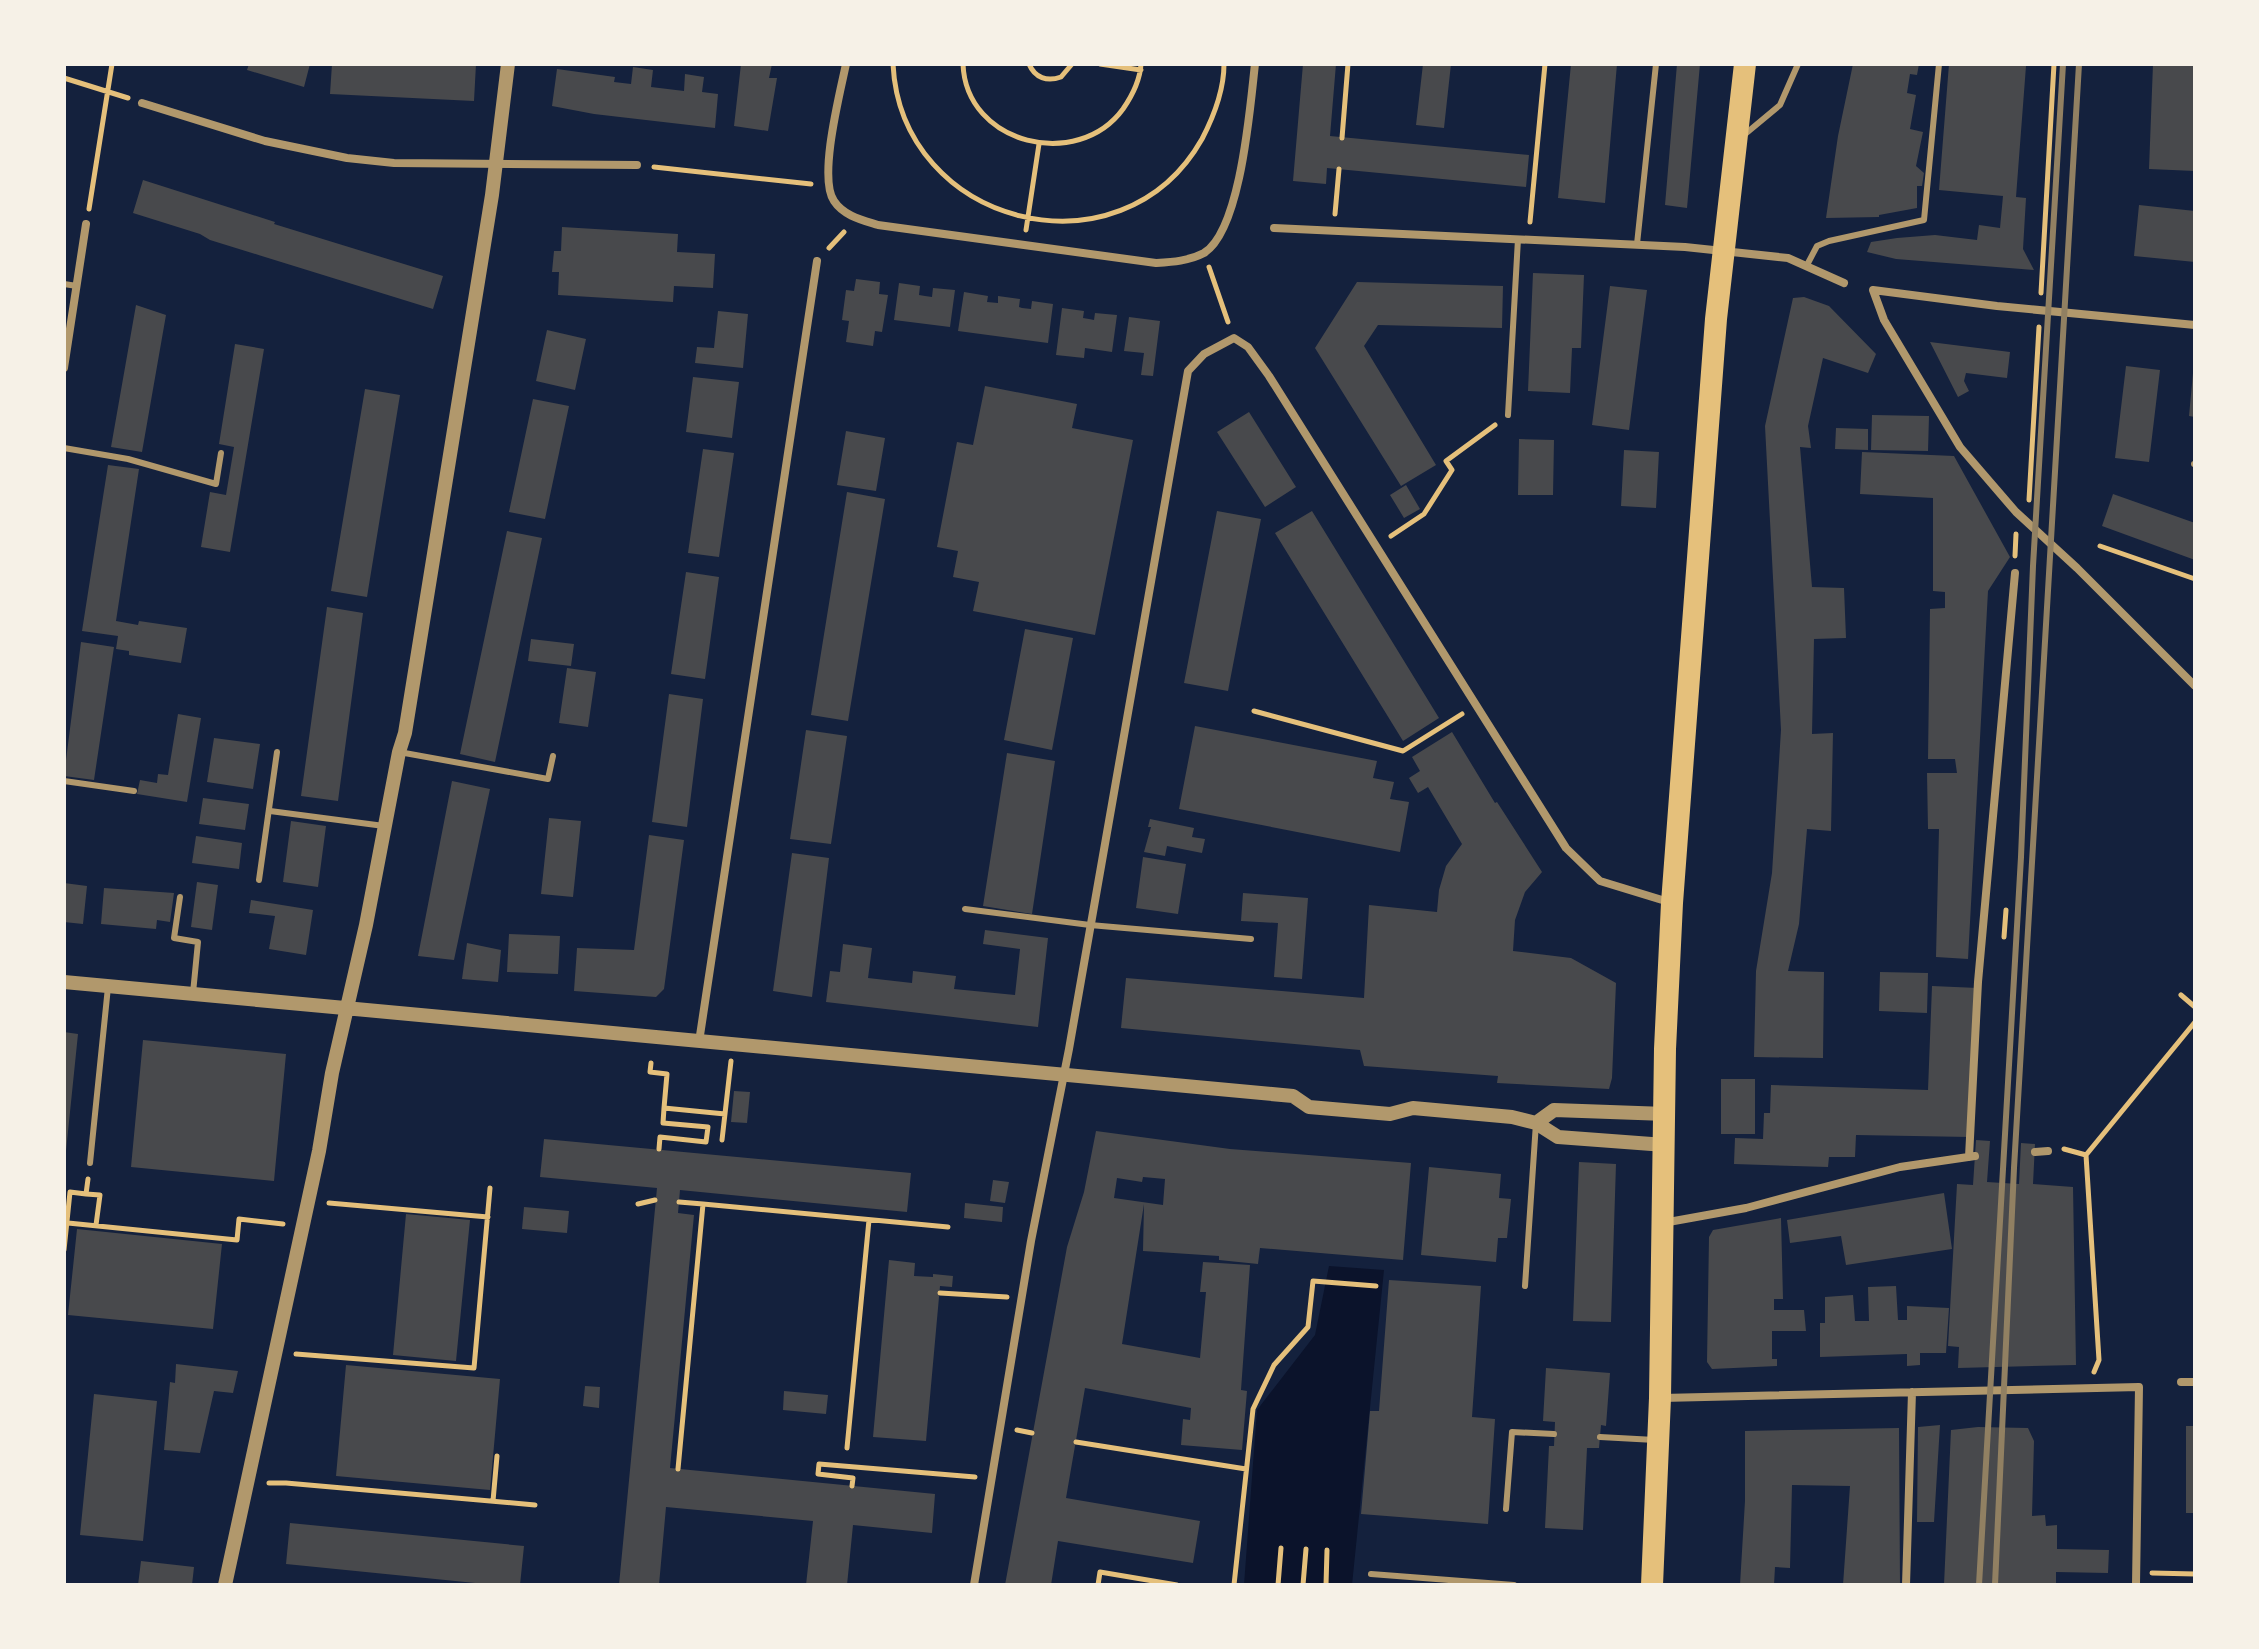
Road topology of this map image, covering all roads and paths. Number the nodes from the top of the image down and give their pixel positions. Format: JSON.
{"nodes":[{"id":1,"x":112,"y":64,"type":"edge"},
{"id":2,"x":508,"y":64,"type":"edge"},
{"id":3,"x":846,"y":64,"type":"edge"},
{"id":4,"x":893,"y":64,"type":"edge"},
{"id":5,"x":963,"y":64,"type":"edge"},
{"id":6,"x":1029,"y":64,"type":"edge"},
{"id":7,"x":1072,"y":64,"type":"edge"},
{"id":8,"x":1100,"y":64,"type":"edge"},
{"id":9,"x":1224,"y":64,"type":"edge"},
{"id":10,"x":1255,"y":64,"type":"edge"},
{"id":11,"x":1348,"y":64,"type":"edge"},
{"id":12,"x":1545,"y":64,"type":"edge"},
{"id":13,"x":1656,"y":64,"type":"edge"},
{"id":14,"x":1745,"y":64,"type":"edge"},
{"id":15,"x":1798,"y":64,"type":"edge"},
{"id":16,"x":1939,"y":64,"type":"edge"},
{"id":17,"x":1141,"y":67,"type":"edge"},
{"id":18,"x":64,"y":78,"type":"edge"},
{"id":19,"x":107,"y":91,"type":"junction"},
{"id":20,"x":142,"y":103,"type":"dead end"},
{"id":21,"x":1342,"y":138,"type":"dead end"},
{"id":22,"x":1738,"y":140,"type":"junction"},
{"id":23,"x":1039,"y":144,"type":"junction"},
{"id":24,"x":494,"y":162,"type":"junction"},
{"id":25,"x":637,"y":165,"type":"joint"},
{"id":26,"x":1339,"y":169,"type":"dead end"},
{"id":27,"x":828,"y":185,"type":"junction"},
{"id":28,"x":1029,"y":210,"type":"dead end"},
{"id":29,"x":856,"y":218,"type":"junction"},
{"id":30,"x":1334,"y":222,"type":"dead end"},
{"id":31,"x":86,"y":224,"type":"joint"},
{"id":32,"x":1274,"y":228,"type":"dead end"},
{"id":33,"x":1523,"y":239,"type":"junction"},
{"id":34,"x":1637,"y":244,"type":"junction"},
{"id":35,"x":1723,"y":251,"type":"junction"},
{"id":36,"x":1205,"y":252,"type":"junction"},
{"id":37,"x":817,"y":261,"type":"joint"},
{"id":38,"x":1807,"y":265,"type":"junction"},
{"id":39,"x":1844,"y":283,"type":"dead end"},
{"id":40,"x":64,"y":284,"type":"edge"},
{"id":41,"x":77,"y":286,"type":"junction"},
{"id":42,"x":2195,"y":325,"type":"edge"},
{"id":43,"x":1234,"y":338,"type":"junction"},
{"id":44,"x":64,"y":368,"type":"edge"},
{"id":45,"x":1508,"y":415,"type":"joint"},
{"id":46,"x":64,"y":448,"type":"edge"},
{"id":47,"x":221,"y":453,"type":"dead end"},
{"id":48,"x":2016,"y":512,"type":"junction"},
{"id":49,"x":1376,"y":546,"type":"junction"},
{"id":50,"x":2100,"y":546,"type":"dead end"},
{"id":51,"x":2015,"y":573,"type":"joint"},
{"id":52,"x":2195,"y":579,"type":"edge"},
{"id":53,"x":2195,"y":686,"type":"edge"},
{"id":54,"x":1254,"y":711,"type":"dead end"},
{"id":55,"x":1449,"y":723,"type":"dead end"},
{"id":56,"x":277,"y":752,"type":"dead end"},
{"id":57,"x":399,"y":752,"type":"junction"},
{"id":58,"x":553,"y":756,"type":"dead end"},
{"id":59,"x":64,"y":781,"type":"edge"},
{"id":60,"x":134,"y":791,"type":"dead end"},
{"id":61,"x":270,"y":811,"type":"junction"},
{"id":62,"x":384,"y":826,"type":"junction"},
{"id":63,"x":259,"y":880,"type":"dead end"},
{"id":64,"x":180,"y":897,"type":"dead end"},
{"id":65,"x":1672,"y":903,"type":"junction"},
{"id":66,"x":965,"y":909,"type":"dead end"},
{"id":67,"x":1090,"y":925,"type":"junction"},
{"id":68,"x":1251,"y":939,"type":"dead end"},
{"id":69,"x":64,"y":982,"type":"edge"},
{"id":70,"x":108,"y":987,"type":"junction"},
{"id":71,"x":193,"y":994,"type":"junction"},
{"id":72,"x":2181,"y":995,"type":"dead end"},
{"id":73,"x":2195,"y":1007,"type":"edge"},
{"id":74,"x":346,"y":1009,"type":"junction"},
{"id":75,"x":2195,"y":1022,"type":"edge"},
{"id":76,"x":699,"y":1042,"type":"junction"},
{"id":77,"x":651,"y":1063,"type":"dead end"},
{"id":78,"x":1064,"y":1076,"type":"junction"},
{"id":79,"x":729,"y":1080,"type":"dead end"},
{"id":80,"x":664,"y":1108,"type":"junction"},
{"id":81,"x":725,"y":1114,"type":"junction"},
{"id":82,"x":1666,"y":1114,"type":"junction"},
{"id":83,"x":1536,"y":1123,"type":"junction"},
{"id":84,"x":722,"y":1140,"type":"dead end"},
{"id":85,"x":1665,"y":1145,"type":"junction"},
{"id":86,"x":659,"y":1149,"type":"dead end"},
{"id":87,"x":2048,"y":1151,"type":"dead end"},
{"id":88,"x":2035,"y":1152,"type":"dead end"},
{"id":89,"x":90,"y":1163,"type":"joint"},
{"id":90,"x":490,"y":1188,"type":"dead end"},
{"id":91,"x":67,"y":1192,"type":"edge"},
{"id":92,"x":86,"y":1194,"type":"junction"},
{"id":93,"x":655,"y":1200,"type":"dead end"},
{"id":94,"x":308,"y":1201,"type":"junction"},
{"id":95,"x":679,"y":1202,"type":"dead end"},
{"id":96,"x":638,"y":1204,"type":"dead end"},
{"id":97,"x":703,"y":1204,"type":"junction"},
{"id":98,"x":488,"y":1217,"type":"junction"},
{"id":99,"x":869,"y":1220,"type":"junction"},
{"id":100,"x":68,"y":1223,"type":"junction"},
{"id":101,"x":1663,"y":1223,"type":"junction"},
{"id":102,"x":96,"y":1226,"type":"junction"},
{"id":103,"x":303,"y":1226,"type":"junction"},
{"id":104,"x":948,"y":1227,"type":"dead end"},
{"id":105,"x":64,"y":1250,"type":"edge"},
{"id":106,"x":1376,"y":1286,"type":"dead end"},
{"id":107,"x":1525,"y":1286,"type":"dead end"},
{"id":108,"x":940,"y":1293,"type":"dead end"},
{"id":109,"x":1021,"y":1298,"type":"junction"},
{"id":110,"x":277,"y":1352,"type":"junction"},
{"id":111,"x":2092,"y":1377,"type":"dead end"},
{"id":112,"x":2181,"y":1382,"type":"dead end"},
{"id":113,"x":2195,"y":1382,"type":"edge"},
{"id":114,"x":1912,"y":1392,"type":"junction"},
{"id":115,"x":1660,"y":1398,"type":"junction"},
{"id":116,"x":1554,"y":1434,"type":"dead end"},
{"id":117,"x":1600,"y":1437,"type":"dead end"},
{"id":118,"x":1659,"y":1440,"type":"junction"},
{"id":119,"x":1076,"y":1442,"type":"dead end"},
{"id":120,"x":847,"y":1448,"type":"dead end"},
{"id":121,"x":497,"y":1456,"type":"dead end"},
{"id":122,"x":678,"y":1469,"type":"dead end"},
{"id":123,"x":1246,"y":1469,"type":"junction"},
{"id":124,"x":990,"y":1478,"type":"junction"},
{"id":125,"x":248,"y":1484,"type":"junction"},
{"id":126,"x":852,"y":1486,"type":"dead end"},
{"id":127,"x":493,"y":1501,"type":"junction"},
{"id":128,"x":535,"y":1505,"type":"dead end"},
{"id":129,"x":1506,"y":1509,"type":"dead end"},
{"id":130,"x":1281,"y":1548,"type":"dead end"},
{"id":131,"x":1306,"y":1549,"type":"dead end"},
{"id":132,"x":1327,"y":1550,"type":"dead end"},
{"id":133,"x":2136,"y":1572,"type":"junction"},
{"id":134,"x":1371,"y":1574,"type":"dead end"},
{"id":135,"x":2195,"y":1574,"type":"edge"},
{"id":136,"x":225,"y":1585,"type":"edge"},
{"id":137,"x":974,"y":1585,"type":"edge"},
{"id":138,"x":1098,"y":1585,"type":"edge"},
{"id":139,"x":1177,"y":1585,"type":"edge"},
{"id":140,"x":1234,"y":1585,"type":"edge"},
{"id":141,"x":1278,"y":1585,"type":"edge"},
{"id":142,"x":1303,"y":1585,"type":"edge"},
{"id":143,"x":1326,"y":1585,"type":"edge"},
{"id":144,"x":1514,"y":1585,"type":"edge"},
{"id":145,"x":1652,"y":1585,"type":"edge"},
{"id":146,"x":1906,"y":1585,"type":"edge"},
{"id":147,"x":2136,"y":1585,"type":"edge"}],
"edges":[{"from":1,"to":19,"type":"path"},
{"from":2,"to":24,"type":"street"},
{"from":3,"to":27,"type":"street"},
{"from":4,"to":9,"type":"path"},
{"from":5,"to":23,"type":"path"},
{"from":6,"to":7,"type":"path"},
{"from":8,"to":17,"type":"path"},
{"from":10,"to":36,"type":"street"},
{"from":11,"to":21,"type":"path"},
{"from":12,"to":33,"type":"path"},
{"from":13,"to":34,"type":"lane"},
{"from":14,"to":22,"type":"highway"},
{"from":15,"to":22,"type":"lane"},
{"from":16,"to":38,"type":"lane"},
{"from":17,"to":23,"type":"path"},
{"from":18,"to":19,"type":"path"},
{"from":19,"to":31,"type":"path"},
{"from":20,"to":24,"type":"street"},
{"from":22,"to":35,"type":"highway"},
{"from":23,"to":28,"type":"path"},
{"from":24,"to":25,"type":"street"},
{"from":24,"to":57,"type":"street"},
{"from":25,"to":27,"type":"path"},
{"from":26,"to":30,"type":"path"},
{"from":27,"to":29,"type":"street"},
{"from":29,"to":36,"type":"street"},
{"from":29,"to":37,"type":"path"},
{"from":31,"to":41,"type":"street"},
{"from":32,"to":33,"type":"street"},
{"from":33,"to":34,"type":"street"},
{"from":33,"to":45,"type":"lane"},
{"from":34,"to":35,"type":"street"},
{"from":35,"to":38,"type":"street"},
{"from":35,"to":65,"type":"highway"},
{"from":36,"to":43,"type":"path"},
{"from":37,"to":76,"type":"street"},
{"from":38,"to":39,"type":"street"},
{"from":40,"to":41,"type":"lane"},
{"from":41,"to":44,"type":"street"},
{"from":42,"to":48,"type":"street"},
{"from":43,"to":49,"type":"street"},
{"from":43,"to":67,"type":"street"},
{"from":45,"to":49,"type":"path"},
{"from":46,"to":47,"type":"lane"},
{"from":48,"to":51,"type":"path"},
{"from":48,"to":53,"type":"street"},
{"from":49,"to":65,"type":"street"},
{"from":50,"to":52,"type":"path"},
{"from":51,"to":101,"type":"street"},
{"from":54,"to":55,"type":"path"},
{"from":56,"to":61,"type":"lane"},
{"from":57,"to":58,"type":"lane"},
{"from":57,"to":62,"type":"street"},
{"from":59,"to":60,"type":"lane"},
{"from":61,"to":62,"type":"lane"},
{"from":61,"to":63,"type":"lane"},
{"from":62,"to":74,"type":"street"},
{"from":64,"to":71,"type":"lane"},
{"from":65,"to":82,"type":"highway"},
{"from":66,"to":67,"type":"lane"},
{"from":67,"to":68,"type":"lane"},
{"from":67,"to":78,"type":"street"},
{"from":69,"to":70,"type":"street"},
{"from":70,"to":71,"type":"street"},
{"from":70,"to":89,"type":"lane"},
{"from":71,"to":74,"type":"street"},
{"from":72,"to":73,"type":"path"},
{"from":74,"to":76,"type":"street"},
{"from":74,"to":94,"type":"street"},
{"from":75,"to":111,"type":"path"},
{"from":76,"to":78,"type":"street"},
{"from":77,"to":80,"type":"path"},
{"from":78,"to":83,"type":"street"},
{"from":78,"to":109,"type":"street"},
{"from":79,"to":81,"type":"path"},
{"from":80,"to":81,"type":"path"},
{"from":80,"to":86,"type":"path"},
{"from":81,"to":84,"type":"path"},
{"from":82,"to":83,"type":"street"},
{"from":82,"to":85,"type":"highway"},
{"from":83,"to":85,"type":"street"},
{"from":83,"to":107,"type":"lane"},
{"from":85,"to":101,"type":"highway"},
{"from":87,"to":88,"type":"street"},
{"from":89,"to":92,"type":"path"},
{"from":90,"to":98,"type":"path"},
{"from":91,"to":92,"type":"path"},
{"from":91,"to":100,"type":"path"},
{"from":92,"to":102,"type":"path"},
{"from":93,"to":96,"type":"path"},
{"from":94,"to":98,"type":"path"},
{"from":94,"to":103,"type":"street"},
{"from":95,"to":97,"type":"path"},
{"from":97,"to":99,"type":"path"},
{"from":97,"to":122,"type":"path"},
{"from":98,"to":110,"type":"path"},
{"from":99,"to":104,"type":"path"},
{"from":99,"to":120,"type":"path"},
{"from":100,"to":102,"type":"path"},
{"from":100,"to":105,"type":"path"},
{"from":101,"to":115,"type":"highway"},
{"from":102,"to":103,"type":"path"},
{"from":103,"to":110,"type":"street"},
{"from":106,"to":123,"type":"path"},
{"from":108,"to":109,"type":"path"},
{"from":109,"to":124,"type":"street"},
{"from":110,"to":125,"type":"street"},
{"from":112,"to":113,"type":"street"},
{"from":114,"to":115,"type":"street"},
{"from":114,"to":133,"type":"street"},
{"from":114,"to":146,"type":"street"},
{"from":115,"to":118,"type":"highway"},
{"from":116,"to":129,"type":"lane"},
{"from":117,"to":118,"type":"lane"},
{"from":118,"to":145,"type":"highway"},
{"from":119,"to":123,"type":"path"},
{"from":121,"to":127,"type":"path"},
{"from":123,"to":140,"type":"path"},
{"from":124,"to":126,"type":"path"},
{"from":124,"to":137,"type":"street"},
{"from":125,"to":127,"type":"path"},
{"from":125,"to":136,"type":"street"},
{"from":127,"to":128,"type":"path"},
{"from":130,"to":141,"type":"path"},
{"from":131,"to":142,"type":"path"},
{"from":132,"to":143,"type":"path"},
{"from":133,"to":135,"type":"path"},
{"from":133,"to":147,"type":"street"},
{"from":134,"to":144,"type":"lane"},
{"from":138,"to":139,"type":"path"}]}
